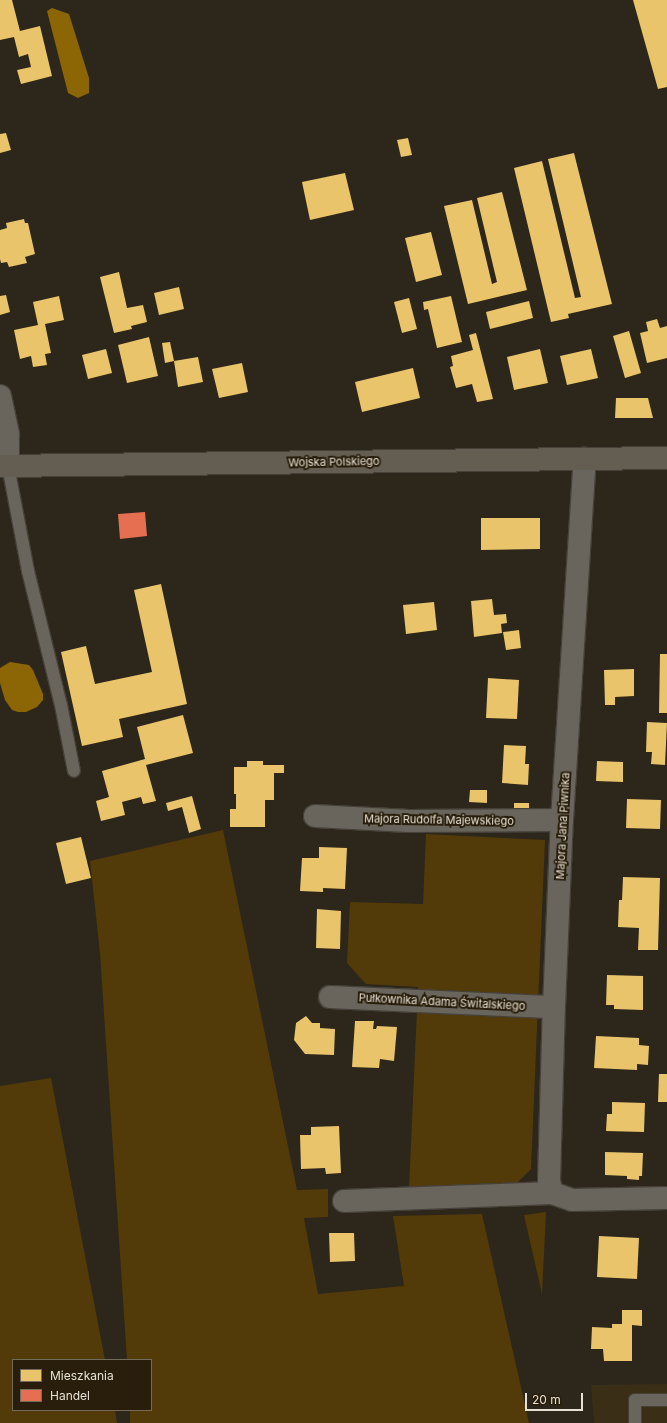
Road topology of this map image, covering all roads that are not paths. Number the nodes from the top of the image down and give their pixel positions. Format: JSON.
{"nodes":[{"id":1,"x":0,"y":396,"type":"edge"},
{"id":2,"x":667,"y":458,"type":"edge"},
{"id":3,"x":584,"y":459,"type":"junction"},
{"id":4,"x":4,"y":466,"type":"edge"},
{"id":5,"x":74,"y":771,"type":"dead end"},
{"id":6,"x":315,"y":816,"type":"dead end"},
{"id":7,"x":562,"y":820,"type":"junction"},
{"id":8,"x":330,"y":996,"type":"dead end"},
{"id":9,"x":554,"y":1007,"type":"junction"},
{"id":10,"x":552,"y":1193,"type":"junction"},
{"id":11,"x":667,"y":1198,"type":"edge"},
{"id":12,"x":344,"y":1202,"type":"dead end"},
{"id":13,"x":667,"y":1400,"type":"edge"},
{"id":14,"x":635,"y":1423,"type":"edge"}],
"edges":[{"from":1,"to":4,"type":"street"},
{"from":2,"to":3,"type":"main road","name":"Wojska Polskiego"},
{"from":3,"to":4,"type":"main road","name":"Wojska Polskiego"},
{"from":3,"to":7,"type":"street","name":"Majora Jana Piwnika"},
{"from":4,"to":5,"type":"lane"},
{"from":6,"to":7,"type":"street","name":"Majora Rudolfa Majewskiego"},
{"from":7,"to":9,"type":"street","name":"Majora Jana Piwnika"},
{"from":8,"to":9,"type":"street","name":"Pułkownika Adama Świtalskiego"},
{"from":9,"to":10,"type":"street","name":"Majora Jana Piwnika"},
{"from":10,"to":11,"type":"street"},
{"from":10,"to":12,"type":"street"},
{"from":13,"to":14,"type":"lane"}]}
